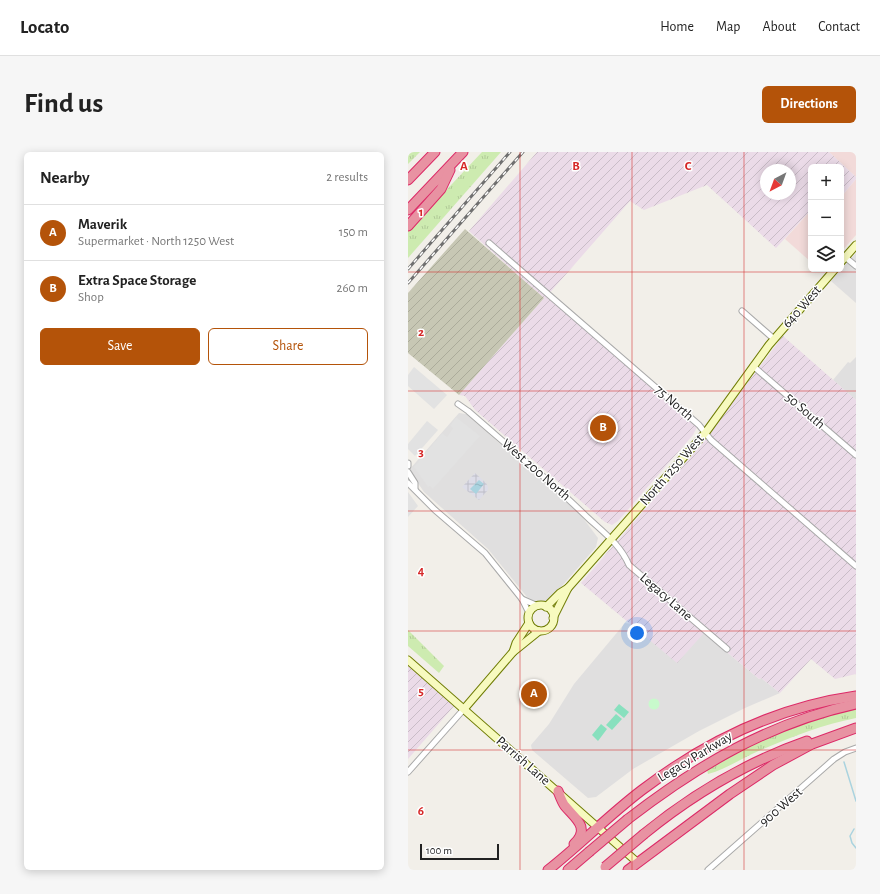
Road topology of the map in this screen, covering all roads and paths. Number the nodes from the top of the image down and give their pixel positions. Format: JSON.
{"nodes":[{"id":1,"x":463,"y":152,"type":"edge"},
{"id":2,"x":432,"y":155,"type":"edge"},
{"id":3,"x":452,"y":164,"type":"junction"},
{"id":4,"x":408,"y":177,"type":"edge"},
{"id":5,"x":408,"y":180,"type":"edge"},
{"id":6,"x":408,"y":210,"type":"edge"},
{"id":7,"x":408,"y":226,"type":"edge"},
{"id":8,"x":489,"y":243,"type":"dead end"},
{"id":9,"x":856,"y":245,"type":"edge"},
{"id":10,"x":844,"y":259,"type":"edge"},
{"id":11,"x":844,"y":260,"type":"edge"},
{"id":12,"x":856,"y":266,"type":"edge"},
{"id":13,"x":832,"y":272,"type":"edge"},
{"id":14,"x":742,"y":310,"type":"dead end"},
{"id":15,"x":774,"y":339,"type":"junction"},
{"id":16,"x":769,"y":345,"type":"joint"},
{"id":17,"x":753,"y":366,"type":"junction"},
{"id":18,"x":458,"y":404,"type":"dead end"},
{"id":19,"x":706,"y":432,"type":"junction"},
{"id":20,"x":856,"y":456,"type":"edge"},
{"id":21,"x":408,"y":472,"type":"edge"},
{"id":22,"x":408,"y":483,"type":"edge"},
{"id":23,"x":415,"y":489,"type":"junction"},
{"id":24,"x":612,"y":540,"type":"junction"},
{"id":25,"x":856,"y":566,"type":"edge"},
{"id":26,"x":568,"y":588,"type":"junction"},
{"id":27,"x":522,"y":599,"type":"junction"},
{"id":28,"x":538,"y":606,"type":"junction"},
{"id":29,"x":546,"y":607,"type":"junction"},
{"id":30,"x":529,"y":613,"type":"junction"},
{"id":31,"x":553,"y":618,"type":"junction"},
{"id":32,"x":529,"y":623,"type":"junction"},
{"id":33,"x":539,"y":631,"type":"junction"},
{"id":34,"x":727,"y":649,"type":"dead end"},
{"id":35,"x":513,"y":652,"type":"junction"},
{"id":36,"x":408,"y":660,"type":"edge"},
{"id":37,"x":856,"y":696,"type":"edge"},
{"id":38,"x":856,"y":704,"type":"edge"},
{"id":39,"x":464,"y":709,"type":"junction"},
{"id":40,"x":856,"y":727,"type":"edge"},
{"id":41,"x":856,"y":748,"type":"edge"},
{"id":42,"x":408,"y":772,"type":"edge"},
{"id":43,"x":558,"y":791,"type":"junction"},
{"id":44,"x":574,"y":806,"type":"junction"},
{"id":45,"x":598,"y":827,"type":"junction"},
{"id":46,"x":582,"y":841,"type":"junction"},
{"id":47,"x":637,"y":862,"type":"junction"},
{"id":48,"x":603,"y":868,"type":"edge"},
{"id":49,"x":544,"y":870,"type":"edge"},
{"id":50,"x":548,"y":870,"type":"edge"},
{"id":51,"x":568,"y":870,"type":"edge"},
{"id":52,"x":628,"y":870,"type":"edge"},
{"id":53,"x":708,"y":870,"type":"edge"}],
"edges":[{"from":1,"to":3,"type":"highway"},
{"from":2,"to":4,"type":"highway"},
{"from":2,"to":5,"type":"highway"},
{"from":3,"to":6,"type":"highway"},
{"from":3,"to":7,"type":"highway"},
{"from":8,"to":19,"type":"street","name":"75 North"},
{"from":9,"to":10,"type":"street"},
{"from":11,"to":12,"type":"street"},
{"from":13,"to":15,"type":"street","name":"640 West"},
{"from":14,"to":15,"type":"street"},
{"from":15,"to":16,"type":"street","name":"640 West"},
{"from":16,"to":17,"type":"street","name":"North 1250 West"},
{"from":17,"to":19,"type":"street","name":"North 1250 West"},
{"from":17,"to":20,"type":"street","name":"50 South"},
{"from":18,"to":24,"type":"street","name":"West 200 North"},
{"from":19,"to":24,"type":"street","name":"North 1250 West"},
{"from":19,"to":25,"type":"street","name":"75 North"},
{"from":21,"to":23,"type":"street"},
{"from":22,"to":23,"type":"street"},
{"from":23,"to":27,"type":"street"},
{"from":24,"to":26,"type":"street","name":"North 1250 West"},
{"from":24,"to":34,"type":"street","name":"Legacy Lane"},
{"from":26,"to":29,"type":"street","name":"North 1250 West"},
{"from":26,"to":31,"type":"street","name":"North 1250 West"},
{"from":27,"to":28,"type":"street"},
{"from":27,"to":30,"type":"street"},
{"from":28,"to":29,"type":"street"},
{"from":28,"to":30,"type":"street"},
{"from":29,"to":31,"type":"street"},
{"from":30,"to":32,"type":"street"},
{"from":31,"to":33,"type":"street"},
{"from":32,"to":33,"type":"street"},
{"from":32,"to":35,"type":"street"},
{"from":33,"to":35,"type":"street"},
{"from":35,"to":39,"type":"street"},
{"from":36,"to":39,"type":"street","name":"Parrish Lane"},
{"from":37,"to":45,"type":"highway"},
{"from":38,"to":51,"type":"highway","name":"Legacy Parkway","bridge":true},
{"from":39,"to":42,"type":"street"},
{"from":39,"to":43,"type":"street","name":"Parrish Lane"},
{"from":40,"to":47,"type":"highway"},
{"from":40,"to":48,"type":"highway","bridge":true},
{"from":41,"to":53,"type":"street","name":"900 West"},
{"from":43,"to":44,"type":"street","name":"Parrish Lane"},
{"from":43,"to":49,"type":"highway"},
{"from":44,"to":45,"type":"street","name":"Parrish Lane"},
{"from":44,"to":46,"type":"highway"},
{"from":45,"to":46,"type":"highway"},
{"from":45,"to":47,"type":"street","name":"Parrish Lane"},
{"from":46,"to":50,"type":"highway"},
{"from":47,"to":52,"type":"highway"}]}
